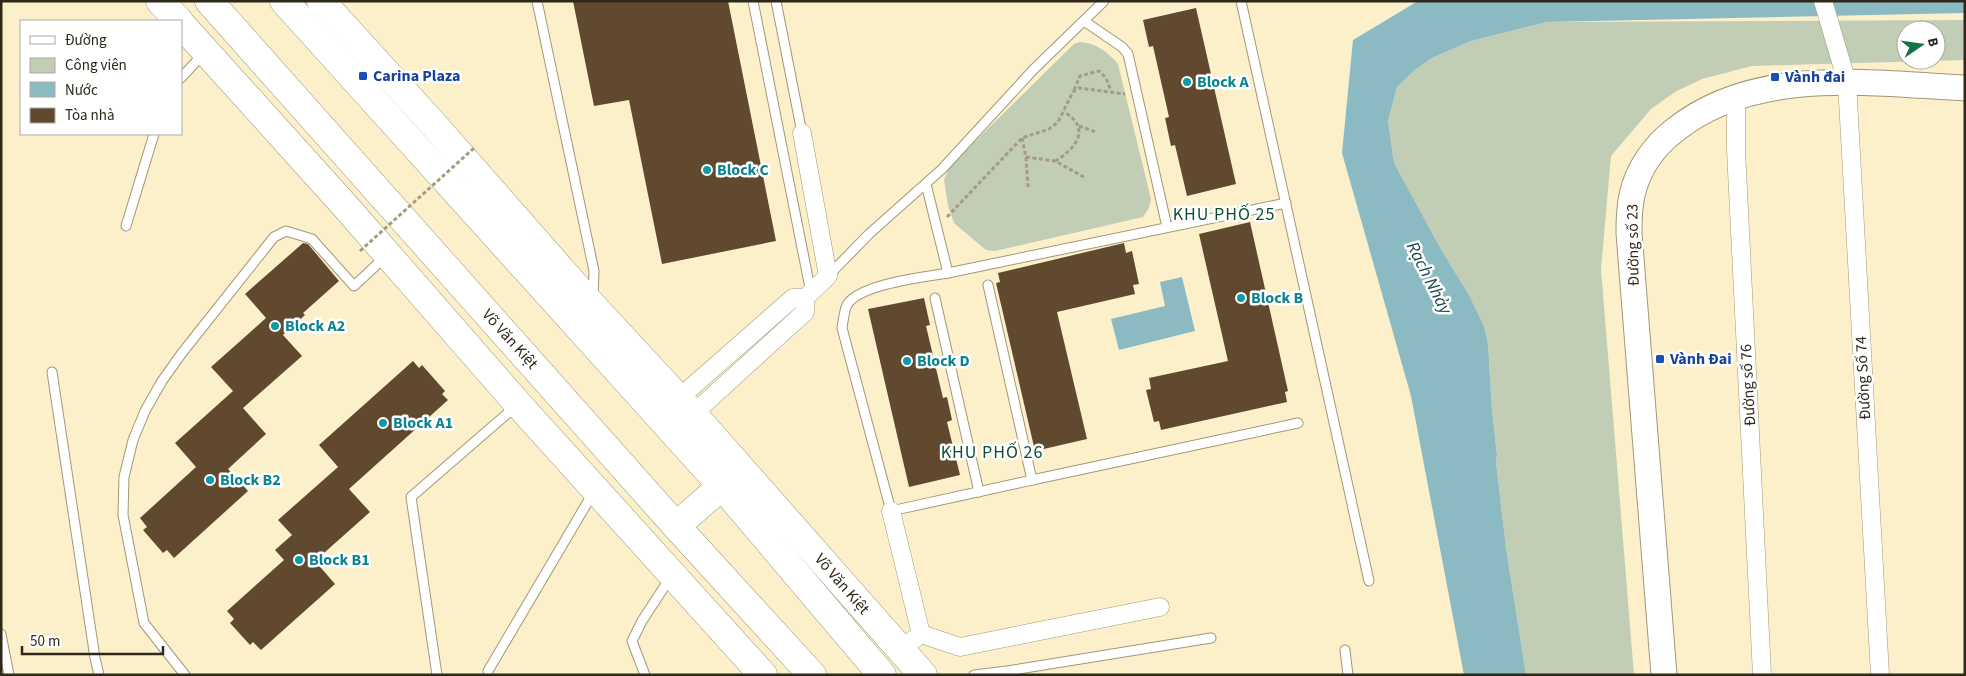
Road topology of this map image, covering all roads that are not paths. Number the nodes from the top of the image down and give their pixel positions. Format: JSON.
{"nodes":[{"id":1,"x":160,"y":1,"type":"edge"},
{"id":2,"x":209,"y":1,"type":"edge"},
{"id":3,"x":284,"y":1,"type":"edge"},
{"id":4,"x":322,"y":1,"type":"edge"},
{"id":5,"x":537,"y":1,"type":"edge"},
{"id":6,"x":753,"y":1,"type":"edge"},
{"id":7,"x":776,"y":1,"type":"edge"},
{"id":8,"x":1104,"y":1,"type":"edge"},
{"id":9,"x":1242,"y":1,"type":"edge"},
{"id":10,"x":1823,"y":1,"type":"edge"},
{"id":11,"x":177,"y":20,"type":"edge"},
{"id":12,"x":1084,"y":21,"type":"junction"},
{"id":13,"x":182,"y":25,"type":"edge"},
{"id":14,"x":206,"y":51,"type":"junction"},
{"id":15,"x":182,"y":77,"type":"edge"},
{"id":16,"x":1847,"y":82,"type":"junction"},
{"id":17,"x":1965,"y":88,"type":"edge"},
{"id":18,"x":1736,"y":96,"type":"junction"},
{"id":19,"x":802,"y":132,"type":"joint"},
{"id":20,"x":154,"y":135,"type":"edge"},
{"id":21,"x":926,"y":184,"type":"junction"},
{"id":22,"x":1286,"y":203,"type":"junction"},
{"id":23,"x":126,"y":226,"type":"dead end"},
{"id":24,"x":1167,"y":227,"type":"junction"},
{"id":25,"x":387,"y":255,"type":"junction"},
{"id":26,"x":948,"y":273,"type":"junction"},
{"id":27,"x":828,"y":276,"type":"junction"},
{"id":28,"x":988,"y":285,"type":"dead end"},
{"id":29,"x":808,"y":296,"type":"junction"},
{"id":30,"x":935,"y":298,"type":"dead end"},
{"id":31,"x":592,"y":305,"type":"junction"},
{"id":32,"x":52,"y":372,"type":"dead end"},
{"id":33,"x":709,"y":372,"type":"junction"},
{"id":34,"x":722,"y":387,"type":"junction"},
{"id":35,"x":518,"y":404,"type":"junction"},
{"id":36,"x":686,"y":406,"type":"junction"},
{"id":37,"x":1298,"y":423,"type":"dead end"},
{"id":38,"x":1032,"y":480,"type":"junction"},
{"id":39,"x":722,"y":486,"type":"junction"},
{"id":40,"x":596,"y":489,"type":"junction"},
{"id":41,"x":979,"y":492,"type":"junction"},
{"id":42,"x":891,"y":512,"type":"junction"},
{"id":43,"x":676,"y":526,"type":"junction"},
{"id":44,"x":672,"y":574,"type":"junction"},
{"id":45,"x":1368,"y":581,"type":"dead end"},
{"id":46,"x":1160,"y":606,"type":"dead end"},
{"id":47,"x":1,"y":634,"type":"edge"},
{"id":48,"x":1211,"y":638,"type":"dead end"},
{"id":49,"x":911,"y":642,"type":"junction"},
{"id":50,"x":1345,"y":650,"type":"dead end"},
{"id":51,"x":488,"y":671,"type":"dead end"},
{"id":52,"x":9,"y":675,"type":"edge"},
{"id":53,"x":100,"y":675,"type":"edge"},
{"id":54,"x":185,"y":675,"type":"edge"},
{"id":55,"x":437,"y":675,"type":"edge"},
{"id":56,"x":645,"y":675,"type":"edge"},
{"id":57,"x":763,"y":675,"type":"edge"},
{"id":58,"x":812,"y":675,"type":"edge"},
{"id":59,"x":882,"y":675,"type":"edge"},
{"id":60,"x":923,"y":675,"type":"edge"},
{"id":61,"x":974,"y":675,"type":"edge"},
{"id":62,"x":1348,"y":675,"type":"edge"},
{"id":63,"x":1664,"y":675,"type":"edge"},
{"id":64,"x":1762,"y":675,"type":"edge"},
{"id":65,"x":1880,"y":675,"type":"edge"}],
"edges":[{"from":1,"to":11,"type":"main road"},
{"from":2,"to":43,"type":"main road","name":"Võ Văn Kiệt"},
{"from":3,"to":39,"type":"main road","name":"Võ Văn Kiệt"},
{"from":4,"to":31,"type":"main road","name":"Võ Văn Kiệt"},
{"from":5,"to":31,"type":"lane"},
{"from":6,"to":29,"type":"lane"},
{"from":7,"to":19,"type":"lane"},
{"from":8,"to":12,"type":"lane"},
{"from":9,"to":22,"type":"lane"},
{"from":10,"to":16,"type":"street","name":"Đường Số 74"},
{"from":12,"to":21,"type":"lane"},
{"from":12,"to":24,"type":"lane"},
{"from":13,"to":14,"type":"main road"},
{"from":14,"to":15,"type":"lane"},
{"from":14,"to":25,"type":"main road"},
{"from":16,"to":17,"type":"street","name":"Đường số 23"},
{"from":16,"to":18,"type":"street","name":"Đường số 23"},
{"from":16,"to":65,"type":"street","name":"Đường Số 74"},
{"from":18,"to":63,"type":"street","name":"Đường số 23"},
{"from":18,"to":64,"type":"street","name":"Đường số 76"},
{"from":19,"to":27,"type":"street"},
{"from":20,"to":23,"type":"lane"},
{"from":21,"to":26,"type":"lane"},
{"from":21,"to":27,"type":"lane"},
{"from":22,"to":24,"type":"lane"},
{"from":22,"to":45,"type":"lane"},
{"from":24,"to":26,"type":"lane"},
{"from":25,"to":35,"type":"main road"},
{"from":25,"to":54,"type":"lane"},
{"from":26,"to":42,"type":"lane"},
{"from":27,"to":29,"type":"street"},
{"from":28,"to":38,"type":"lane"},
{"from":29,"to":33,"type":"street"},
{"from":29,"to":34,"type":"street"},
{"from":30,"to":41,"type":"lane"},
{"from":31,"to":36,"type":"main road","name":"Võ Văn Kiệt"},
{"from":32,"to":53,"type":"lane"},
{"from":33,"to":34,"type":"street"},
{"from":33,"to":36,"type":"street"},
{"from":34,"to":36,"type":"street"},
{"from":35,"to":40,"type":"main road"},
{"from":35,"to":55,"type":"lane"},
{"from":36,"to":49,"type":"main road","name":"Võ Văn Kiệt"},
{"from":37,"to":38,"type":"lane"},
{"from":38,"to":41,"type":"lane"},
{"from":39,"to":43,"type":"main road"},
{"from":39,"to":59,"type":"main road","name":"Võ Văn Kiệt"},
{"from":40,"to":44,"type":"main road"},
{"from":40,"to":51,"type":"lane"},
{"from":41,"to":42,"type":"lane"},
{"from":42,"to":49,"type":"street"},
{"from":43,"to":58,"type":"main road","name":"Võ Văn Kiệt"},
{"from":44,"to":56,"type":"lane"},
{"from":44,"to":57,"type":"main road"},
{"from":46,"to":49,"type":"street"},
{"from":47,"to":52,"type":"lane"},
{"from":48,"to":61,"type":"lane"},
{"from":49,"to":60,"type":"main road","name":"Võ Văn Kiệt"},
{"from":50,"to":62,"type":"lane"}]}
